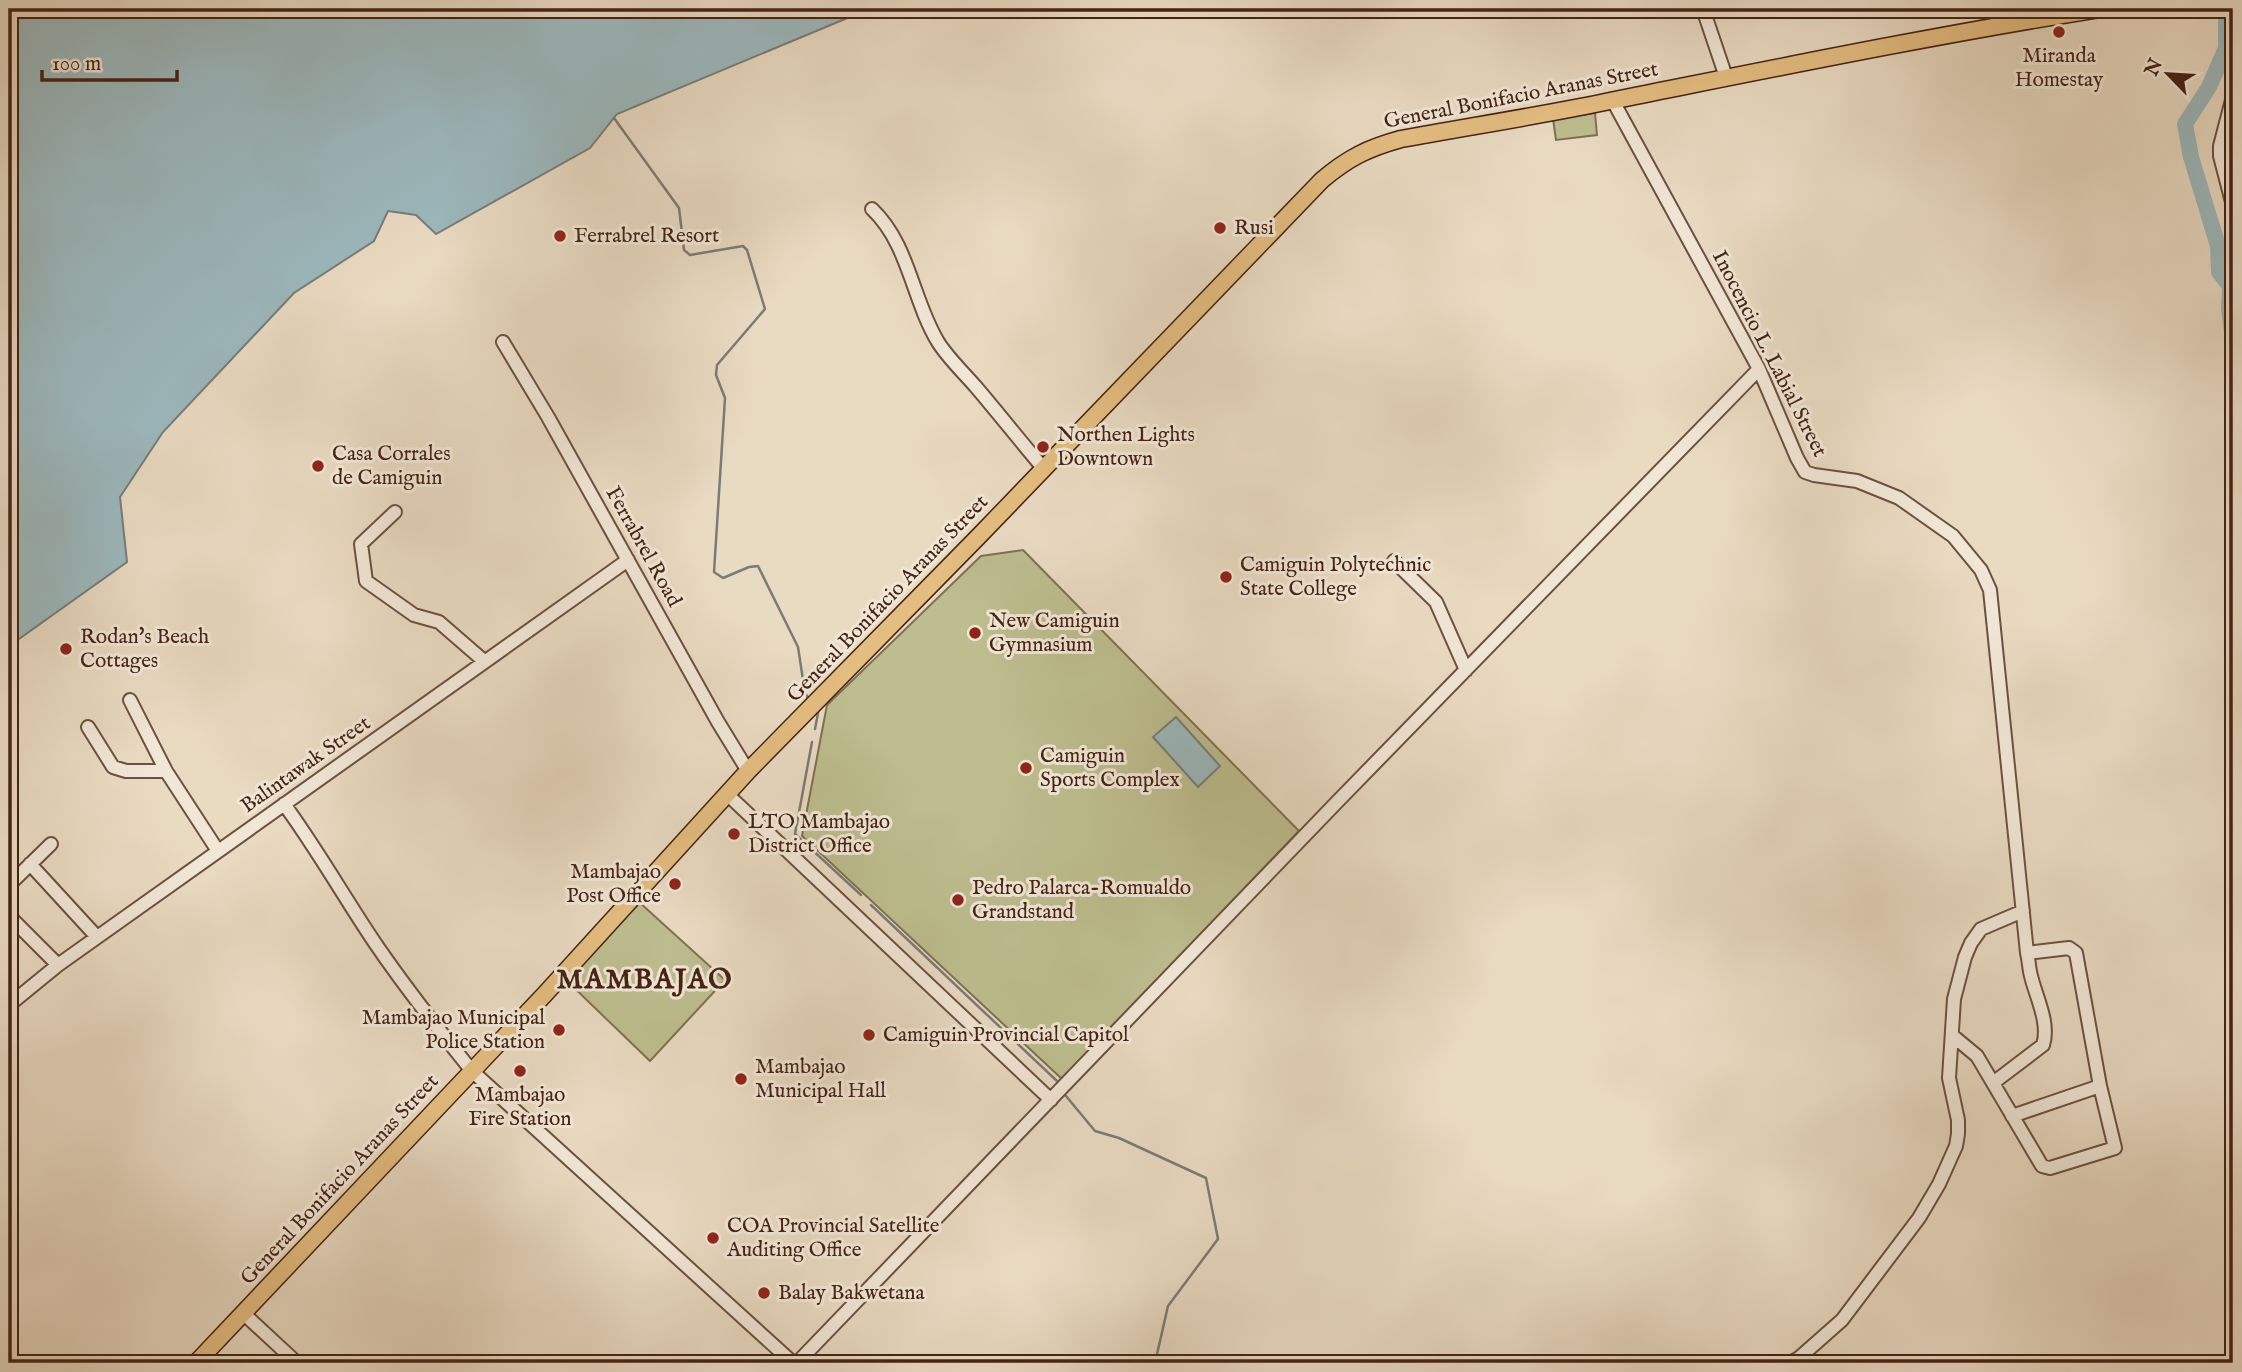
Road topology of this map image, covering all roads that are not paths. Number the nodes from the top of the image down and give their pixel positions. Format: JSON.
{"nodes":[{"id":1,"x":1703,"y":9,"type":"edge"},
{"id":2,"x":2099,"y":9,"type":"edge"},
{"id":3,"x":1729,"y":76,"type":"junction"},
{"id":4,"x":2233,"y":96,"type":"edge"},
{"id":5,"x":1614,"y":101,"type":"junction"},
{"id":6,"x":2233,"y":206,"type":"edge"},
{"id":7,"x":872,"y":209,"type":"dead end"},
{"id":8,"x":503,"y":342,"type":"dead end"},
{"id":9,"x":1759,"y":369,"type":"junction"},
{"id":10,"x":1044,"y":469,"type":"junction"},
{"id":11,"x":395,"y":512,"type":"dead end"},
{"id":12,"x":628,"y":560,"type":"junction"},
{"id":13,"x":1394,"y":561,"type":"dead end"},
{"id":14,"x":484,"y":661,"type":"junction"},
{"id":15,"x":1466,"y":670,"type":"junction"},
{"id":16,"x":130,"y":700,"type":"dead end"},
{"id":17,"x":88,"y":726,"type":"dead end"},
{"id":18,"x":166,"y":771,"type":"junction"},
{"id":19,"x":748,"y":771,"type":"junction"},
{"id":20,"x":727,"y":794,"type":"junction"},
{"id":21,"x":284,"y":804,"type":"junction"},
{"id":22,"x":51,"y":844,"type":"dead end"},
{"id":23,"x":218,"y":851,"type":"junction"},
{"id":24,"x":30,"y":864,"type":"junction"},
{"id":25,"x":9,"y":885,"type":"edge"},
{"id":26,"x":2023,"y":911,"type":"junction"},
{"id":27,"x":9,"y":916,"type":"edge"},
{"id":28,"x":97,"y":937,"type":"junction"},
{"id":29,"x":2028,"y":953,"type":"junction"},
{"id":30,"x":58,"y":965,"type":"junction"},
{"id":31,"x":9,"y":986,"type":"edge"},
{"id":32,"x":20,"y":996,"type":"junction"},
{"id":33,"x":9,"y":1005,"type":"edge"},
{"id":34,"x":1953,"y":1036,"type":"junction"},
{"id":35,"x":472,"y":1071,"type":"junction"},
{"id":36,"x":1993,"y":1083,"type":"junction"},
{"id":37,"x":2100,"y":1086,"type":"junction"},
{"id":38,"x":1051,"y":1100,"type":"junction"},
{"id":39,"x":2012,"y":1116,"type":"junction"},
{"id":40,"x":243,"y":1314,"type":"junction"},
{"id":41,"x":196,"y":1363,"type":"edge"},
{"id":42,"x":298,"y":1363,"type":"edge"},
{"id":43,"x":795,"y":1363,"type":"edge"},
{"id":44,"x":1790,"y":1363,"type":"edge"}],
"edges":[{"from":1,"to":3,"type":"street"},
{"from":2,"to":3,"type":"main road","name":"General Bonifacio Aranas Street"},
{"from":3,"to":5,"type":"main road","name":"General Bonifacio Aranas Street"},
{"from":4,"to":6,"type":"street"},
{"from":5,"to":9,"type":"street","name":"Inocencio L. Labial Street"},
{"from":5,"to":10,"type":"main road","name":"General Bonifacio Aranas Street"},
{"from":7,"to":10,"type":"street"},
{"from":8,"to":12,"type":"street","name":"Ferrabrel Road"},
{"from":9,"to":15,"type":"street"},
{"from":9,"to":26,"type":"street","name":"Inocencio L. Labial Street"},
{"from":10,"to":19,"type":"main road","name":"General Bonifacio Aranas Street"},
{"from":11,"to":14,"type":"street"},
{"from":12,"to":14,"type":"street","name":"Balintawak Street"},
{"from":12,"to":19,"type":"street","name":"Ferrabrel Road"},
{"from":13,"to":15,"type":"street"},
{"from":14,"to":21,"type":"street","name":"Balintawak Street"},
{"from":15,"to":38,"type":"street"},
{"from":16,"to":18,"type":"street"},
{"from":17,"to":18,"type":"street"},
{"from":18,"to":23,"type":"street"},
{"from":19,"to":20,"type":"main road","name":"General Bonifacio Aranas Street"},
{"from":20,"to":35,"type":"main road","name":"General Bonifacio Aranas Street"},
{"from":20,"to":38,"type":"street"},
{"from":21,"to":23,"type":"street","name":"Balintawak Street"},
{"from":21,"to":35,"type":"street"},
{"from":22,"to":24,"type":"street"},
{"from":23,"to":28,"type":"street","name":"Balintawak Street"},
{"from":24,"to":25,"type":"street"},
{"from":24,"to":28,"type":"street"},
{"from":26,"to":29,"type":"street"},
{"from":26,"to":34,"type":"street"},
{"from":27,"to":30,"type":"street"},
{"from":28,"to":30,"type":"street","name":"Balintawak Street"},
{"from":29,"to":36,"type":"street"},
{"from":29,"to":37,"type":"street"},
{"from":30,"to":32,"type":"street","name":"Balintawak Street"},
{"from":31,"to":32,"type":"street"},
{"from":32,"to":33,"type":"street","name":"Balintawak Street"},
{"from":34,"to":36,"type":"street"},
{"from":34,"to":44,"type":"street"},
{"from":35,"to":40,"type":"main road","name":"General Bonifacio Aranas Street"},
{"from":35,"to":43,"type":"street"},
{"from":36,"to":39,"type":"street"},
{"from":37,"to":39,"type":"street"},
{"from":37,"to":39,"type":"street"},
{"from":38,"to":43,"type":"street"},
{"from":40,"to":41,"type":"main road","name":"General Bonifacio Aranas Street"},
{"from":40,"to":42,"type":"street"}]}
